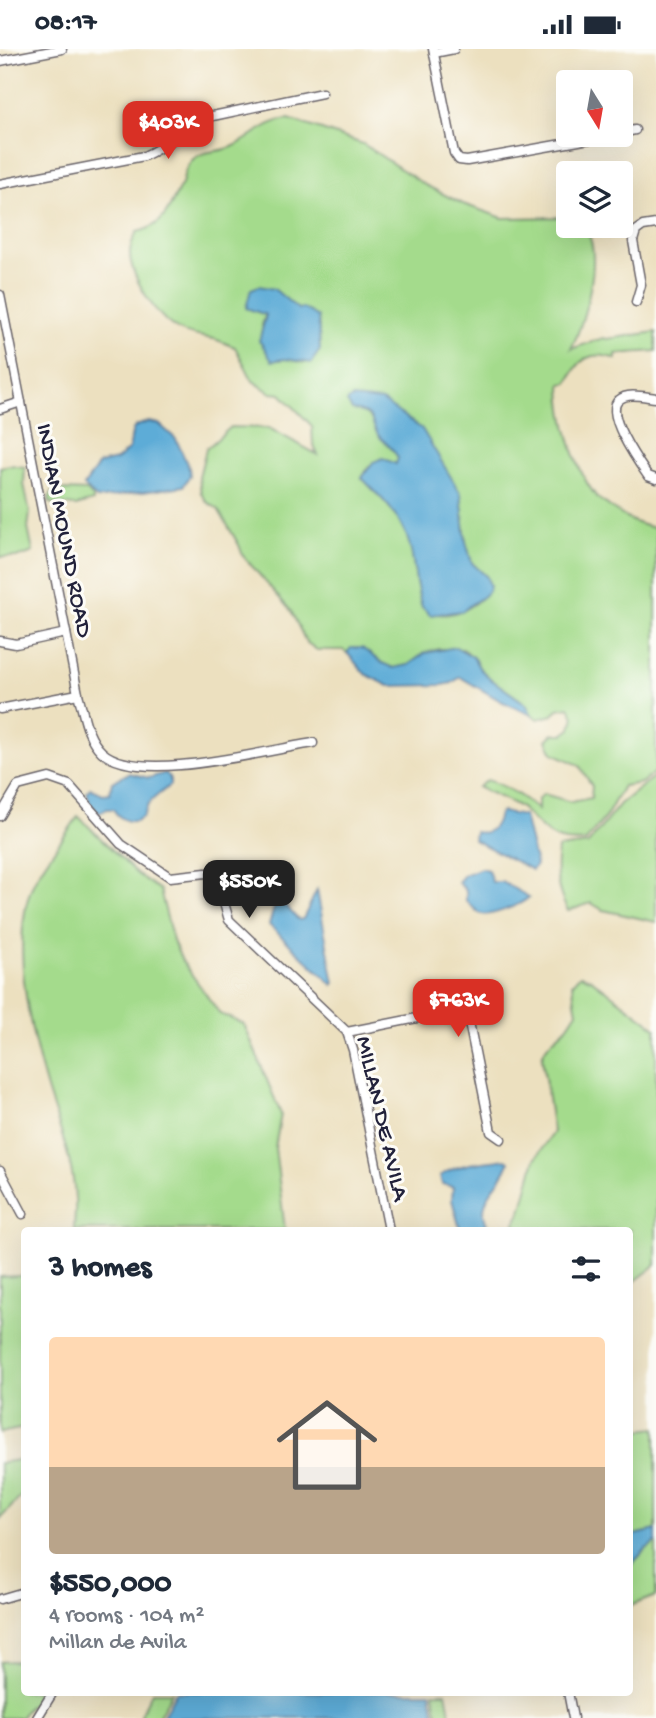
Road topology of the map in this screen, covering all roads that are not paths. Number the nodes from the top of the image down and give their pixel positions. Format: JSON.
{"nodes":[{"id":1,"x":62,"y":49,"type":"edge"},
{"id":2,"x":454,"y":49,"type":"edge"},
{"id":3,"x":433,"y":51,"type":"edge"},
{"id":4,"x":0,"y":61,"type":"edge"},
{"id":5,"x":323,"y":93,"type":"dead end"},
{"id":6,"x":556,"y":145,"type":"edge"},
{"id":7,"x":0,"y":184,"type":"edge"},
{"id":8,"x":656,"y":224,"type":"edge"},
{"id":9,"x":0,"y":296,"type":"edge"},
{"id":10,"x":636,"y":302,"type":"dead end"},
{"id":11,"x":656,"y":398,"type":"edge"},
{"id":12,"x":21,"y":402,"type":"junction"},
{"id":13,"x":0,"y":409,"type":"edge"},
{"id":14,"x":656,"y":478,"type":"edge"},
{"id":15,"x":66,"y":633,"type":"junction"},
{"id":16,"x":0,"y":641,"type":"edge"},
{"id":17,"x":78,"y":694,"type":"junction"},
{"id":18,"x":0,"y":709,"type":"edge"},
{"id":19,"x":313,"y":743,"type":"dead end"},
{"id":20,"x":0,"y":816,"type":"edge"},
{"id":21,"x":347,"y":1032,"type":"junction"},
{"id":22,"x":501,"y":1139,"type":"dead end"},
{"id":23,"x":0,"y":1171,"type":"edge"},
{"id":24,"x":23,"y":1214,"type":"dead end"},
{"id":25,"x":388,"y":1227,"type":"edge"},
{"id":26,"x":21,"y":1593,"type":"edge"},
{"id":27,"x":0,"y":1599,"type":"edge"},
{"id":28,"x":51,"y":1696,"type":"edge"},
{"id":29,"x":569,"y":1696,"type":"edge"},
{"id":30,"x":37,"y":1718,"type":"edge"},
{"id":31,"x":573,"y":1718,"type":"edge"}],
"edges":[{"from":1,"to":4,"type":"street"},
{"from":2,"to":3,"type":"street"},
{"from":3,"to":6,"type":"street"},
{"from":5,"to":7,"type":"street"},
{"from":8,"to":10,"type":"street"},
{"from":9,"to":12,"type":"street","name":"INDIAN MOUND ROAD"},
{"from":11,"to":14,"type":"street"},
{"from":12,"to":13,"type":"street"},
{"from":12,"to":15,"type":"street","name":"INDIAN MOUND ROAD"},
{"from":15,"to":16,"type":"street"},
{"from":15,"to":17,"type":"street","name":"INDIAN MOUND ROAD"},
{"from":17,"to":18,"type":"street"},
{"from":17,"to":19,"type":"street","name":"INDIAN MOUND ROAD"},
{"from":20,"to":21,"type":"street","name":"MILLAN DE AVILA"},
{"from":21,"to":22,"type":"street"},
{"from":21,"to":25,"type":"street","name":"MILLAN DE AVILA"},
{"from":23,"to":24,"type":"street"},
{"from":26,"to":27,"type":"street"},
{"from":28,"to":30,"type":"street"},
{"from":29,"to":31,"type":"street"}]}
